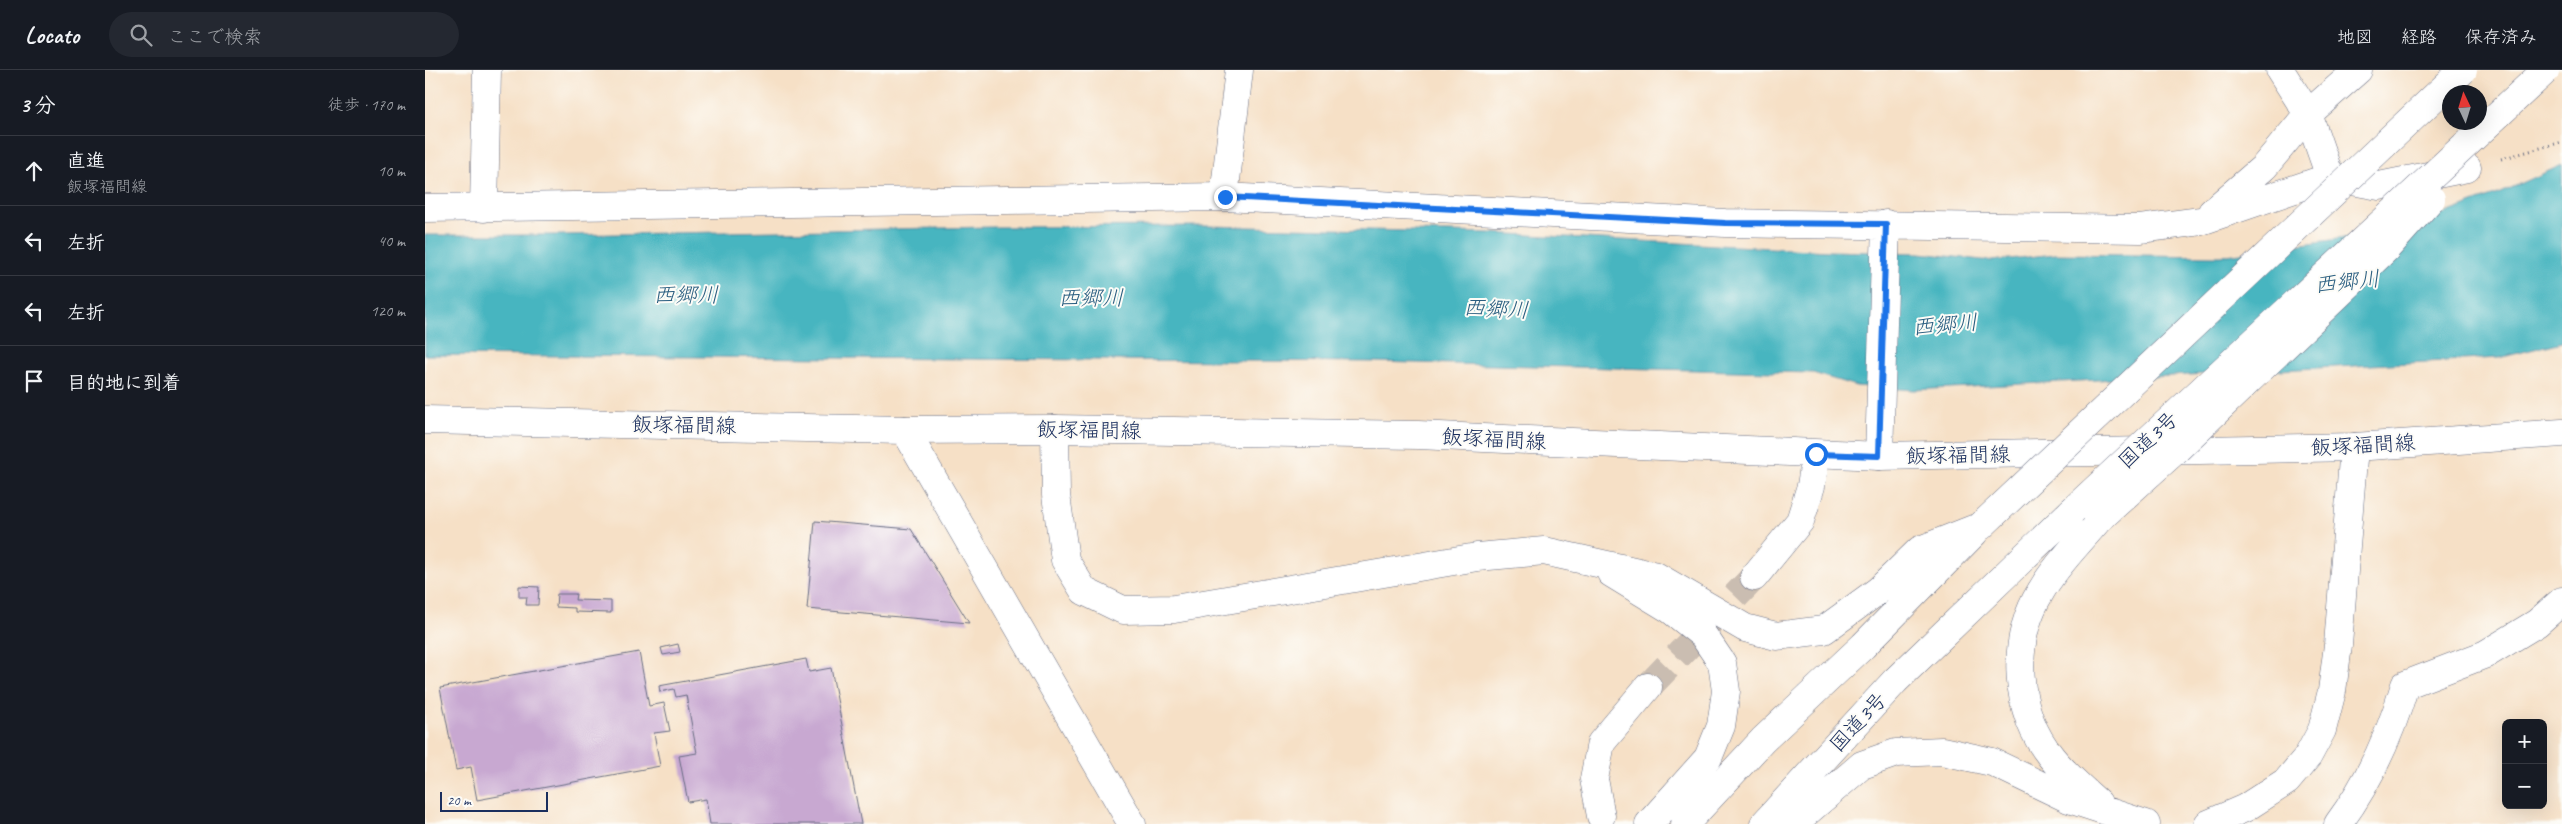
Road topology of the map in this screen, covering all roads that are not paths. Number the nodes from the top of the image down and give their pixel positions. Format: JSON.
{"nodes":[{"id":1,"x":487,"y":70,"type":"edge"},
{"id":2,"x":1239,"y":70,"type":"edge"},
{"id":3,"x":2280,"y":70,"type":"edge"},
{"id":4,"x":2357,"y":70,"type":"edge"},
{"id":5,"x":2463,"y":70,"type":"edge"},
{"id":6,"x":2545,"y":70,"type":"edge"},
{"id":7,"x":2308,"y":114,"type":"junction"},
{"id":8,"x":2467,"y":168,"type":"road end"},
{"id":9,"x":2330,"y":177,"type":"junction"},
{"id":10,"x":1225,"y":197,"type":"junction"},
{"id":11,"x":425,"y":208,"type":"edge"},
{"id":12,"x":484,"y":208,"type":"junction"},
{"id":13,"x":2201,"y":221,"type":"junction"},
{"id":14,"x":1886,"y":224,"type":"junction"},
{"id":15,"x":425,"y":420,"type":"edge"},
{"id":16,"x":1055,"y":429,"type":"junction"},
{"id":17,"x":905,"y":430,"type":"junction"},
{"id":18,"x":2562,"y":433,"type":"edge"},
{"id":19,"x":2354,"y":447,"type":"junction"},
{"id":20,"x":1816,"y":454,"type":"junction"},
{"id":21,"x":1879,"y":456,"type":"junction"},
{"id":22,"x":1981,"y":526,"type":"junction"},
{"id":23,"x":1591,"y":560,"type":"junction"},
{"id":24,"x":1754,"y":577,"type":"tunnel mouth"},
{"id":25,"x":2562,"y":601,"type":"edge"},
{"id":26,"x":1648,"y":687,"type":"tunnel mouth"},
{"id":27,"x":2110,"y":814,"type":"junction"},
{"id":28,"x":1601,"y":816,"type":"dead end"},
{"id":29,"x":1132,"y":824,"type":"edge"},
{"id":30,"x":1649,"y":824,"type":"edge"},
{"id":31,"x":1685,"y":824,"type":"edge"},
{"id":32,"x":1764,"y":824,"type":"edge"},
{"id":33,"x":1793,"y":824,"type":"edge"},
{"id":34,"x":2146,"y":824,"type":"edge"},
{"id":35,"x":2208,"y":824,"type":"edge"},
{"id":36,"x":2338,"y":824,"type":"edge"}],
"edges":[{"from":1,"to":12,"type":"main road"},
{"from":2,"to":10,"type":"main road"},
{"from":3,"to":7,"type":"main road"},
{"from":4,"to":7,"type":"main road"},
{"from":5,"to":22,"type":"main road","bridge":true},
{"from":6,"to":27,"type":"main road","bridge":true},
{"from":6,"to":32,"type":"main road","name":"国道3号","bridge":true},
{"from":7,"to":9,"type":"main road"},
{"from":7,"to":13,"type":"main road"},
{"from":8,"to":9,"type":"main road"},
{"from":9,"to":13,"type":"main road"},
{"from":10,"to":12,"type":"main road"},
{"from":10,"to":14,"type":"main road"},
{"from":11,"to":12,"type":"main road"},
{"from":13,"to":14,"type":"main road"},
{"from":14,"to":21,"type":"main road"},
{"from":15,"to":17,"type":"main road","name":"飯塚福間線"},
{"from":16,"to":17,"type":"main road","name":"飯塚福間線"},
{"from":16,"to":20,"type":"main road","name":"飯塚福間線"},
{"from":16,"to":23,"type":"main road"},
{"from":17,"to":29,"type":"main road"},
{"from":18,"to":19,"type":"main road","name":"飯塚福間線"},
{"from":19,"to":21,"type":"main road","name":"飯塚福間線"},
{"from":19,"to":35,"type":"main road"},
{"from":20,"to":21,"type":"main road","name":"飯塚福間線"},
{"from":20,"to":24,"type":"main road"},
{"from":22,"to":23,"type":"main road"},
{"from":22,"to":31,"type":"main road"},
{"from":23,"to":30,"type":"main road"},
{"from":25,"to":36,"type":"main road"},
{"from":26,"to":28,"type":"main road"},
{"from":27,"to":33,"type":"main road"},
{"from":27,"to":34,"type":"main road"}]}
